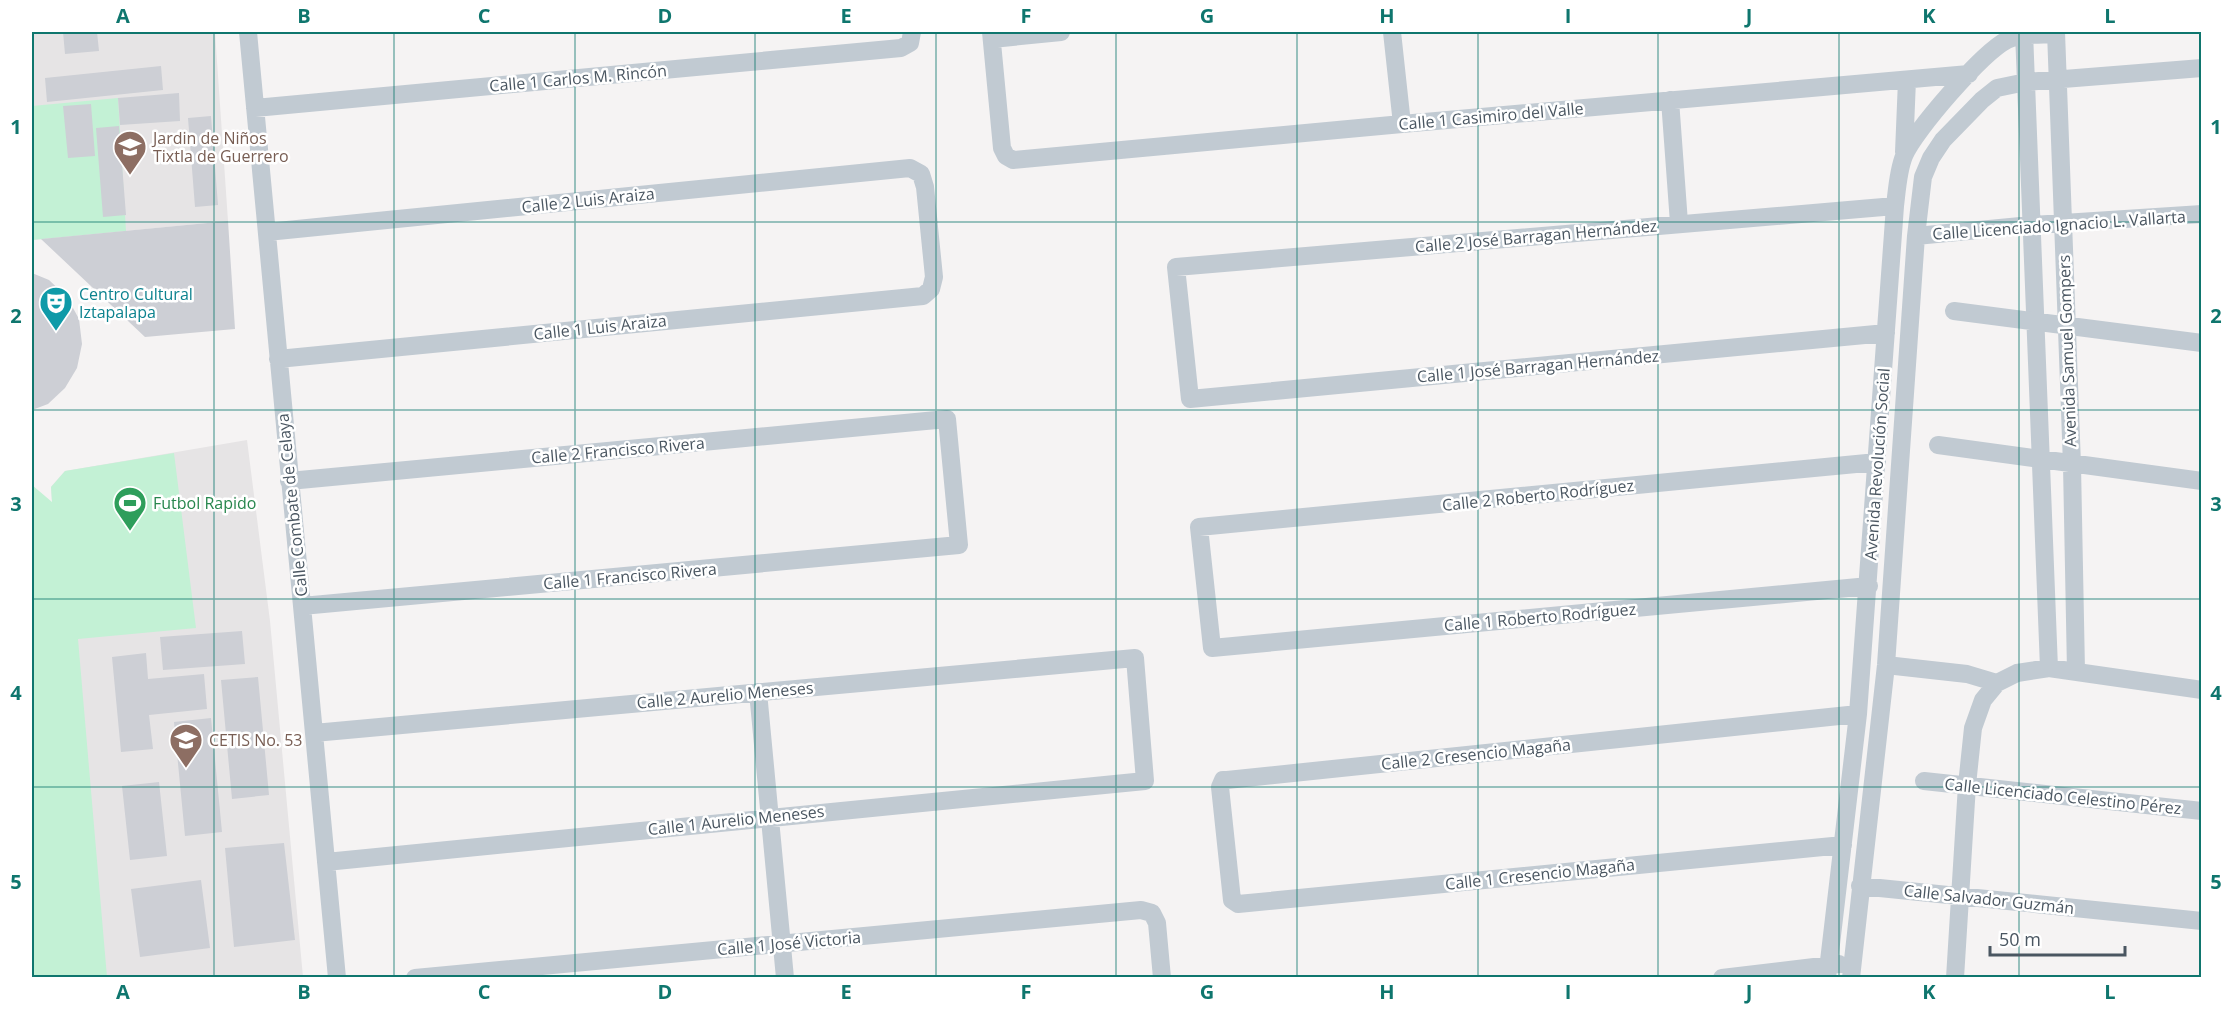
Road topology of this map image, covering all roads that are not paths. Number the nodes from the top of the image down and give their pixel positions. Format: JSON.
{"nodes":[{"id":1,"x":248,"y":32,"type":"edge"},
{"id":2,"x":912,"y":32,"type":"edge"},
{"id":3,"x":1061,"y":32,"type":"edge"},
{"id":4,"x":1392,"y":32,"type":"edge"},
{"id":5,"x":2056,"y":33,"type":"edge"},
{"id":6,"x":2025,"y":34,"type":"edge"},
{"id":7,"x":992,"y":35,"type":"edge"},
{"id":8,"x":2202,"y":69,"type":"edge"},
{"id":9,"x":1969,"y":74,"type":"junction"},
{"id":10,"x":1907,"y":80,"type":"junction"},
{"id":11,"x":2058,"y":80,"type":"junction"},
{"id":12,"x":2026,"y":82,"type":"junction"},
{"id":13,"x":1670,"y":100,"type":"junction"},
{"id":14,"x":255,"y":108,"type":"junction"},
{"id":15,"x":1402,"y":123,"type":"junction"},
{"id":16,"x":1904,"y":157,"type":"junction"},
{"id":17,"x":1895,"y":206,"type":"junction"},
{"id":18,"x":2202,"y":214,"type":"edge"},
{"id":19,"x":2062,"y":222,"type":"junction"},
{"id":20,"x":1679,"y":223,"type":"junction"},
{"id":21,"x":2031,"y":225,"type":"junction"},
{"id":22,"x":267,"y":232,"type":"junction"},
{"id":23,"x":1916,"y":236,"type":"junction"},
{"id":24,"x":923,"y":296,"type":"joint"},
{"id":25,"x":1954,"y":311,"type":"dead end"},
{"id":26,"x":2034,"y":321,"type":"junction"},
{"id":27,"x":2067,"y":326,"type":"junction"},
{"id":28,"x":1886,"y":333,"type":"junction"},
{"id":29,"x":2202,"y":343,"type":"edge"},
{"id":30,"x":278,"y":358,"type":"junction"},
{"id":31,"x":1190,"y":399,"type":"joint"},
{"id":32,"x":1938,"y":446,"type":"dead end"},
{"id":33,"x":2040,"y":460,"type":"junction"},
{"id":34,"x":1877,"y":462,"type":"junction"},
{"id":35,"x":2072,"y":465,"type":"junction"},
{"id":36,"x":289,"y":481,"type":"junction"},
{"id":37,"x":2202,"y":481,"type":"edge"},
{"id":38,"x":959,"y":545,"type":"joint"},
{"id":39,"x":1869,"y":586,"type":"junction"},
{"id":40,"x":302,"y":606,"type":"junction"},
{"id":41,"x":1212,"y":648,"type":"joint"},
{"id":42,"x":1886,"y":665,"type":"junction"},
{"id":43,"x":2049,"y":668,"type":"junction"},
{"id":44,"x":2076,"y":671,"type":"junction"},
{"id":45,"x":1997,"y":683,"type":"junction"},
{"id":46,"x":2202,"y":690,"type":"edge"},
{"id":47,"x":758,"y":692,"type":"junction"},
{"id":48,"x":1858,"y":714,"type":"junction"},
{"id":49,"x":314,"y":733,"type":"junction"},
{"id":50,"x":1145,"y":781,"type":"joint"},
{"id":51,"x":1924,"y":781,"type":"dead end"},
{"id":52,"x":1967,"y":785,"type":"junction"},
{"id":53,"x":2202,"y":810,"type":"edge"},
{"id":54,"x":770,"y":816,"type":"junction"},
{"id":55,"x":1843,"y":845,"type":"junction"},
{"id":56,"x":326,"y":861,"type":"junction"},
{"id":57,"x":1860,"y":886,"type":"junction"},
{"id":58,"x":1961,"y":897,"type":"junction"},
{"id":59,"x":1238,"y":904,"type":"joint"},
{"id":60,"x":2202,"y":921,"type":"edge"},
{"id":61,"x":782,"y":944,"type":"junction"},
{"id":62,"x":1852,"y":970,"type":"edge"},
{"id":63,"x":1828,"y":971,"type":"edge"},
{"id":64,"x":1792,"y":974,"type":"edge"},
{"id":65,"x":337,"y":978,"type":"edge"},
{"id":66,"x":415,"y":978,"type":"edge"},
{"id":67,"x":785,"y":978,"type":"edge"},
{"id":68,"x":1162,"y":978,"type":"edge"},
{"id":69,"x":1722,"y":978,"type":"edge"},
{"id":70,"x":1955,"y":978,"type":"edge"}],
"edges":[{"from":1,"to":14,"type":"street","name":"Calle Combate de Celaya"},
{"from":2,"to":14,"type":"street","name":"Calle 1 Carlos M. Rincón"},
{"from":3,"to":7,"type":"street"},
{"from":4,"to":15,"type":"street"},
{"from":5,"to":6,"type":"street","name":"Avenida Revolución Social"},
{"from":5,"to":11,"type":"street","name":"Avenida Samuel Gompers"},
{"from":6,"to":9,"type":"street","name":"Avenida Revolución Social"},
{"from":6,"to":12,"type":"street","name":"Avenida Samuel Gompers"},
{"from":7,"to":15,"type":"street","name":"Calle 1 Casimiro del Valle"},
{"from":8,"to":11,"type":"street","name":"Avenida Revolución Social"},
{"from":9,"to":10,"type":"street","name":"Calle 1 Casimiro del Valle"},
{"from":9,"to":16,"type":"street","name":"Avenida Revolución Social"},
{"from":10,"to":13,"type":"street","name":"Calle 1 Casimiro del Valle"},
{"from":10,"to":16,"type":"street"},
{"from":11,"to":12,"type":"street","name":"Avenida Revolución Social"},
{"from":11,"to":19,"type":"street","name":"Avenida Samuel Gompers"},
{"from":12,"to":21,"type":"street","name":"Avenida Samuel Gompers"},
{"from":12,"to":23,"type":"street","name":"Avenida Revolución Social"},
{"from":13,"to":15,"type":"street","name":"Calle 1 Casimiro del Valle"},
{"from":13,"to":20,"type":"street"},
{"from":14,"to":22,"type":"street","name":"Calle Combate de Celaya"},
{"from":16,"to":17,"type":"street","name":"Avenida Revolución Social"},
{"from":17,"to":20,"type":"street","name":"Calle 2 José Barragan Hernández"},
{"from":17,"to":28,"type":"street","name":"Avenida Revolución Social"},
{"from":18,"to":19,"type":"street","name":"Calle Licenciado Ignacio L. Vallarta"},
{"from":19,"to":21,"type":"street","name":"Calle Licenciado Ignacio L. Vallarta"},
{"from":19,"to":27,"type":"street","name":"Avenida Samuel Gompers"},
{"from":20,"to":31,"type":"street","name":"Calle 2 José Barragan Hernández"},
{"from":21,"to":23,"type":"street","name":"Calle Licenciado Ignacio L. Vallarta"},
{"from":21,"to":26,"type":"street","name":"Avenida Samuel Gompers"},
{"from":22,"to":24,"type":"street","name":"Calle 2 Luis Araiza"},
{"from":22,"to":30,"type":"street","name":"Calle Combate de Celaya"},
{"from":23,"to":42,"type":"street","name":"Avenida Revolución Social"},
{"from":24,"to":30,"type":"street","name":"Calle 1 Luis Araiza"},
{"from":25,"to":26,"type":"street"},
{"from":26,"to":27,"type":"street"},
{"from":26,"to":33,"type":"street","name":"Avenida Samuel Gompers"},
{"from":27,"to":29,"type":"street"},
{"from":27,"to":35,"type":"street","name":"Avenida Samuel Gompers"},
{"from":28,"to":31,"type":"street","name":"Calle 1 José Barragan Hernández"},
{"from":28,"to":34,"type":"street","name":"Avenida Revolución Social"},
{"from":30,"to":36,"type":"street","name":"Calle Combate de Celaya"},
{"from":32,"to":33,"type":"street"},
{"from":33,"to":35,"type":"street"},
{"from":33,"to":43,"type":"street","name":"Avenida Samuel Gompers"},
{"from":34,"to":39,"type":"street","name":"Avenida Revolución Social"},
{"from":34,"to":41,"type":"street","name":"Calle 2 Roberto Rodríguez"},
{"from":35,"to":37,"type":"street"},
{"from":35,"to":44,"type":"street","name":"Avenida Samuel Gompers"},
{"from":36,"to":38,"type":"street","name":"Calle 2 Francisco Rivera"},
{"from":36,"to":40,"type":"street","name":"Calle Combate de Celaya"},
{"from":38,"to":40,"type":"street","name":"Calle 1 Francisco Rivera"},
{"from":39,"to":41,"type":"street","name":"Calle 1 Roberto Rodríguez"},
{"from":39,"to":48,"type":"street","name":"Avenida Revolución Social"},
{"from":40,"to":49,"type":"street","name":"Calle Combate de Celaya"},
{"from":42,"to":45,"type":"street"},
{"from":42,"to":57,"type":"street","name":"Avenida Revolución Social"},
{"from":43,"to":44,"type":"street"},
{"from":43,"to":45,"type":"street"},
{"from":44,"to":46,"type":"street"},
{"from":45,"to":52,"type":"street"},
{"from":47,"to":49,"type":"street","name":"Calle 2 Aurelio Meneses"},
{"from":47,"to":50,"type":"street","name":"Calle 2 Aurelio Meneses"},
{"from":47,"to":54,"type":"street"},
{"from":48,"to":55,"type":"street","name":"Avenida Revolución Social"},
{"from":48,"to":59,"type":"street","name":"Calle 2 Cresencio Magaña"},
{"from":49,"to":56,"type":"street","name":"Calle Combate de Celaya"},
{"from":50,"to":54,"type":"street","name":"Calle 1 Aurelio Meneses"},
{"from":51,"to":52,"type":"street","name":"Calle Licenciado Celestino Pérez"},
{"from":52,"to":53,"type":"street","name":"Calle Licenciado Celestino Pérez"},
{"from":52,"to":58,"type":"street"},
{"from":54,"to":56,"type":"street","name":"Calle 1 Aurelio Meneses"},
{"from":54,"to":61,"type":"street"},
{"from":55,"to":59,"type":"street","name":"Calle 1 Cresencio Magaña"},
{"from":55,"to":63,"type":"street","name":"Avenida Revolución Social"},
{"from":56,"to":65,"type":"street","name":"Calle Combate de Celaya"},
{"from":57,"to":58,"type":"street","name":"Calle Salvador Guzmán"},
{"from":57,"to":62,"type":"street","name":"Avenida Revolución Social"},
{"from":58,"to":60,"type":"street","name":"Calle Salvador Guzmán"},
{"from":58,"to":70,"type":"street"},
{"from":61,"to":66,"type":"street","name":"Calle 1 José Victoria"},
{"from":61,"to":67,"type":"street"},
{"from":61,"to":68,"type":"street","name":"Calle 1 José Victoria"},
{"from":62,"to":63,"type":"street"},
{"from":63,"to":64,"type":"street"},
{"from":64,"to":69,"type":"street"}]}
